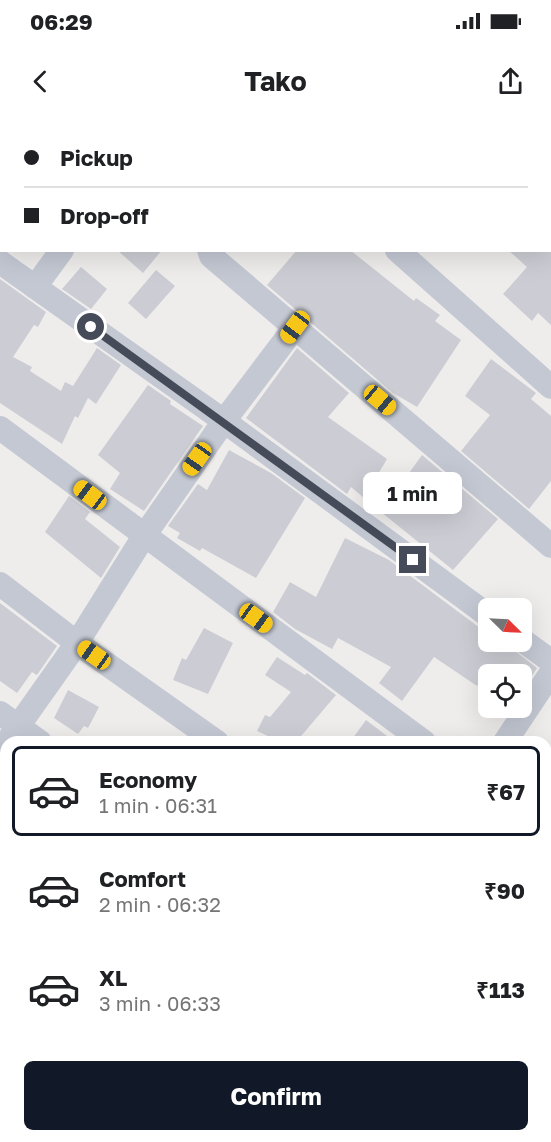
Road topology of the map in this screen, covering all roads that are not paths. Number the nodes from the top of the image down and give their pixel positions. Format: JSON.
{"nodes":[{"id":1,"x":60,"y":252,"type":"edge"},
{"id":2,"x":210,"y":252,"type":"edge"},
{"id":3,"x":399,"y":252,"type":"edge"},
{"id":4,"x":0,"y":262,"type":"edge"},
{"id":5,"x":34,"y":287,"type":"junction"},
{"id":6,"x":295,"y":327,"type":"junction"},
{"id":7,"x":551,"y":387,"type":"edge"},
{"id":8,"x":224,"y":421,"type":"junction"},
{"id":9,"x":0,"y":428,"type":"edge"},
{"id":10,"x":144,"y":536,"type":"junction"},
{"id":11,"x":551,"y":546,"type":"edge"},
{"id":12,"x":0,"y":584,"type":"edge"},
{"id":13,"x":478,"y":608,"type":"edge"},
{"id":14,"x":77,"y":643,"type":"junction"},
{"id":15,"x":532,"y":647,"type":"edge"},
{"id":16,"x":551,"y":661,"type":"edge"},
{"id":17,"x":551,"y":673,"type":"edge"},
{"id":18,"x":8,"y":731,"type":"edge"},
{"id":19,"x":23,"y":736,"type":"edge"},
{"id":20,"x":209,"y":736,"type":"edge"},
{"id":21,"x":416,"y":736,"type":"edge"},
{"id":22,"x":509,"y":736,"type":"edge"}],
"edges":[{"from":1,"to":5,"type":"street"},
{"from":2,"to":6,"type":"street"},
{"from":3,"to":7,"type":"street"},
{"from":4,"to":5,"type":"street"},
{"from":5,"to":8,"type":"street"},
{"from":6,"to":8,"type":"street"},
{"from":6,"to":11,"type":"street"},
{"from":8,"to":10,"type":"street"},
{"from":8,"to":13,"type":"street"},
{"from":9,"to":10,"type":"street"},
{"from":10,"to":14,"type":"street"},
{"from":10,"to":21,"type":"street"},
{"from":12,"to":14,"type":"street"},
{"from":14,"to":18,"type":"street"},
{"from":14,"to":20,"type":"street"},
{"from":15,"to":16,"type":"street"},
{"from":17,"to":22,"type":"street"},
{"from":18,"to":19,"type":"street"}]}
